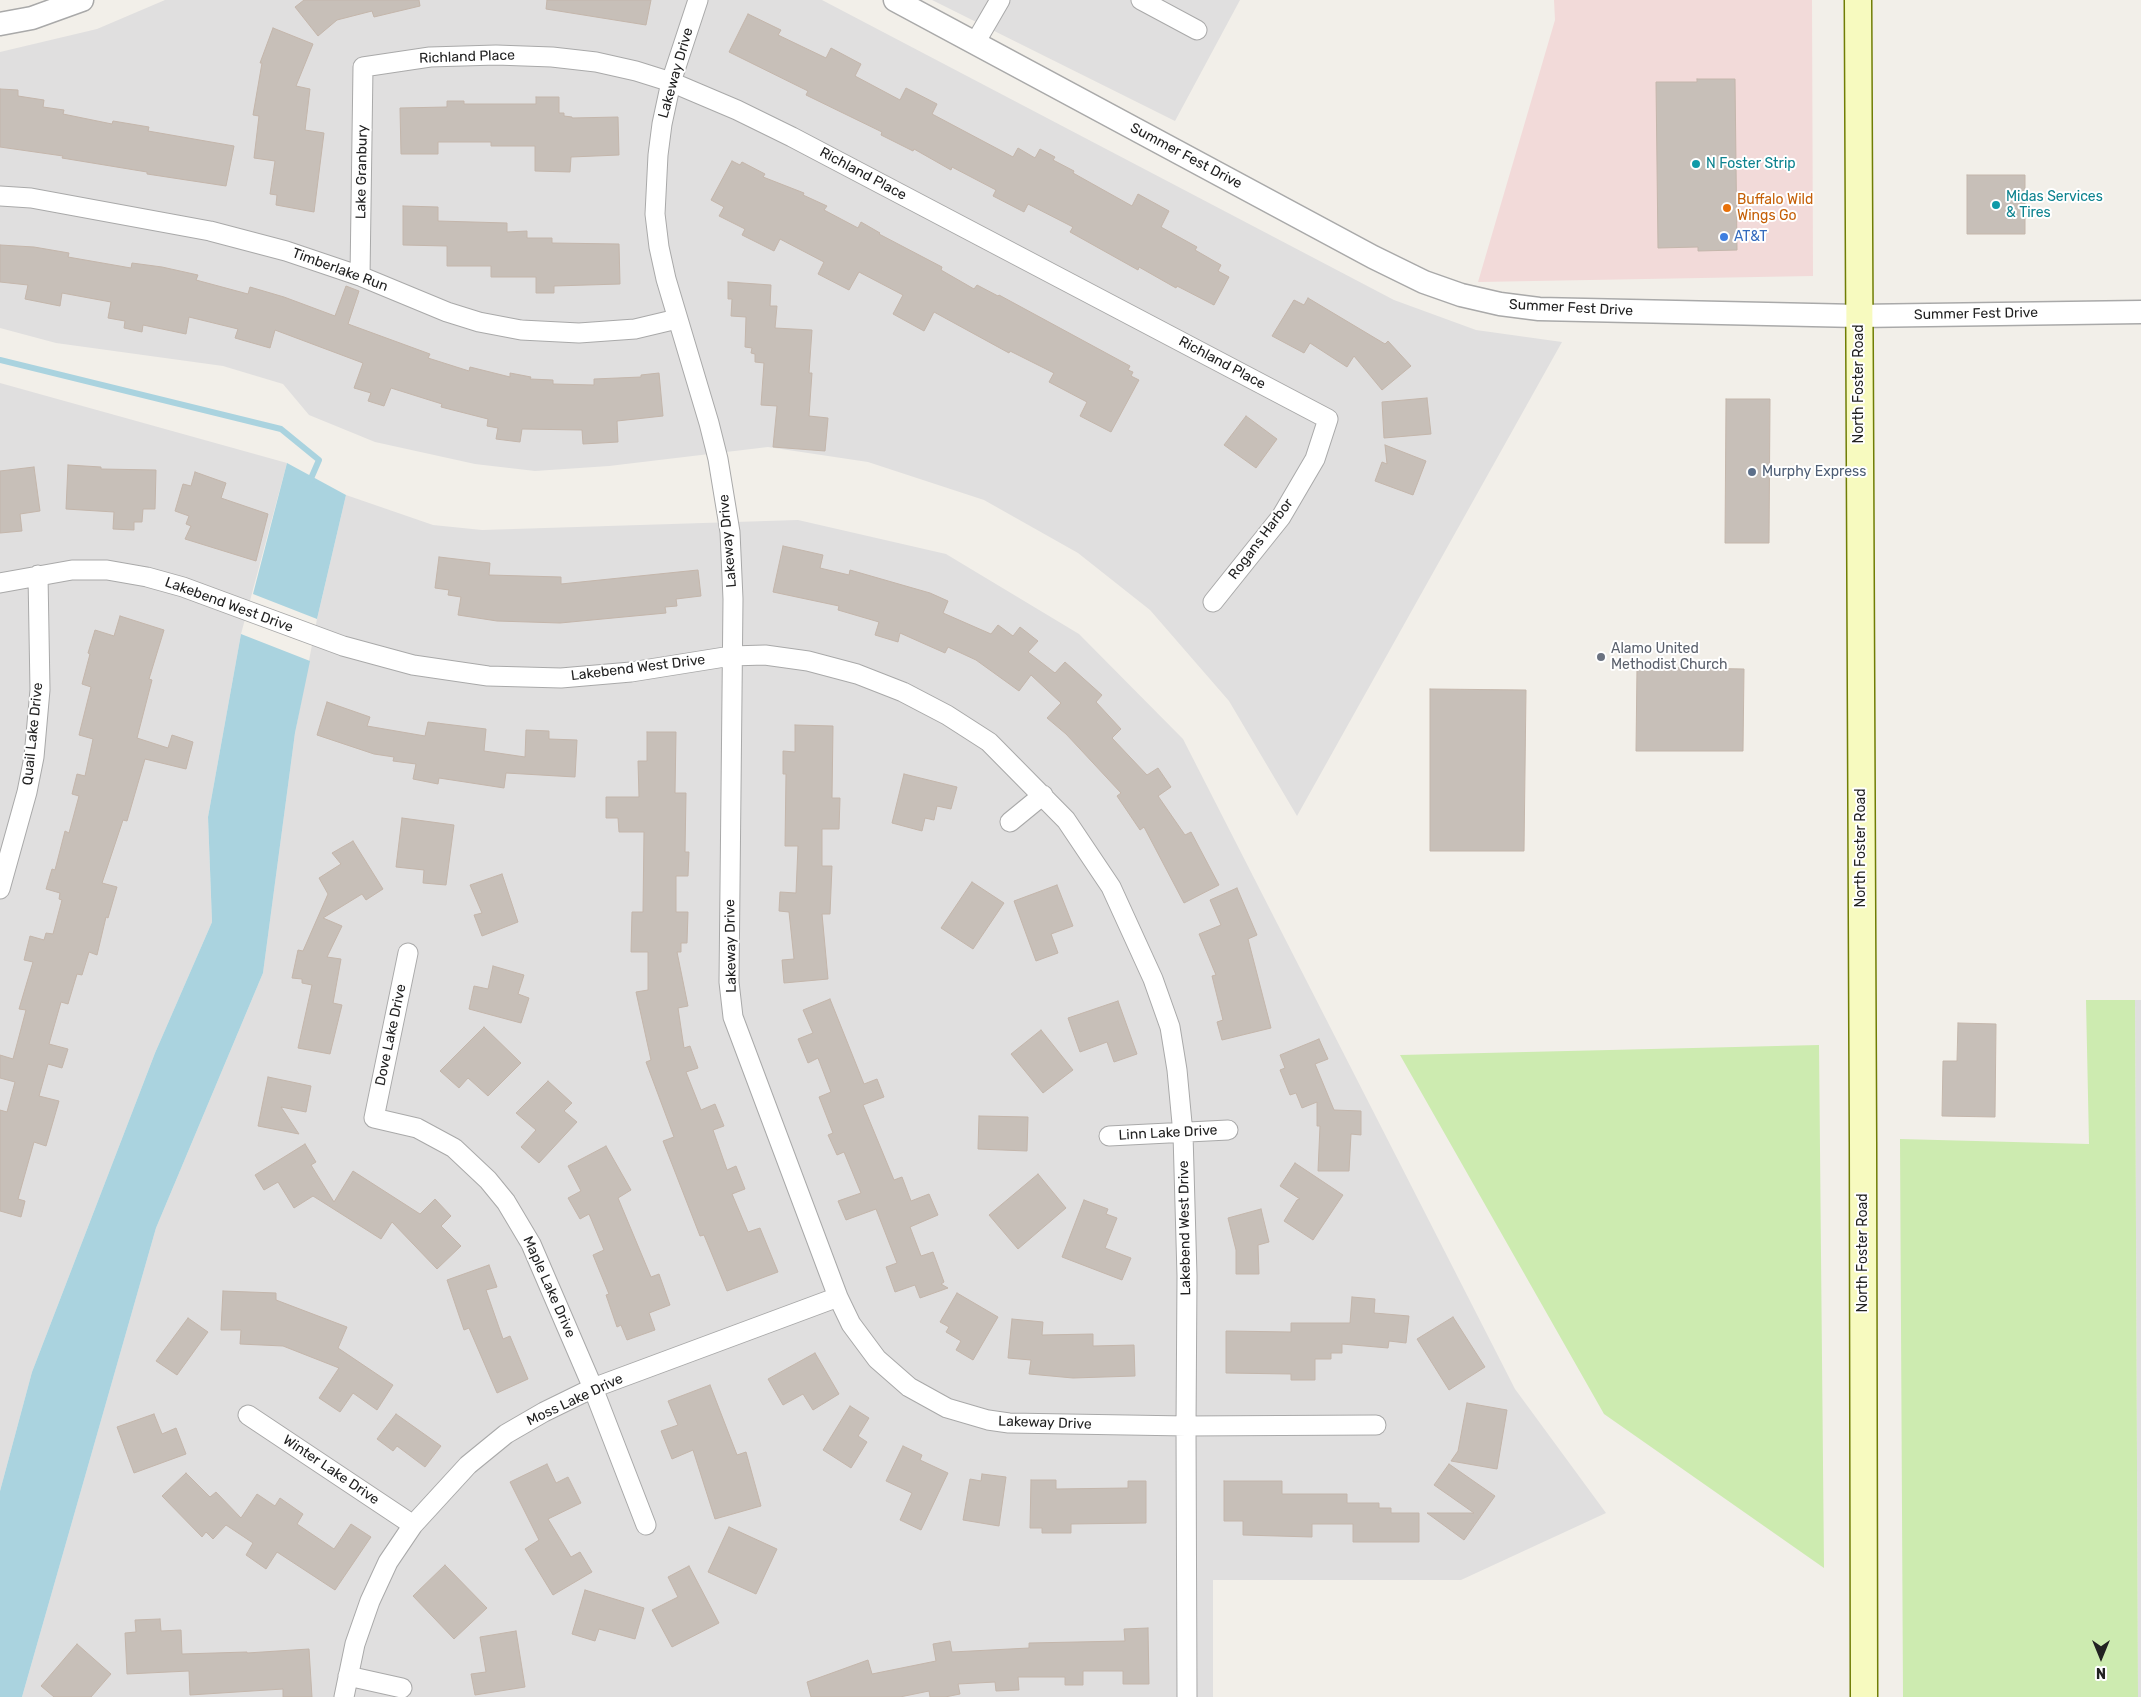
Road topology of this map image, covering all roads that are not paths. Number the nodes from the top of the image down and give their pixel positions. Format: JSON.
{"nodes":[{"id":1,"x":82,"y":0,"type":"edge"},
{"id":2,"x":698,"y":0,"type":"edge"},
{"id":3,"x":895,"y":0,"type":"edge"},
{"id":4,"x":1000,"y":0,"type":"edge"},
{"id":5,"x":1141,"y":0,"type":"edge"},
{"id":6,"x":1858,"y":0,"type":"edge"},
{"id":7,"x":0,"y":24,"type":"edge"},
{"id":8,"x":1197,"y":30,"type":"dead end"},
{"id":9,"x":975,"y":43,"type":"junction"},
{"id":10,"x":363,"y":67,"type":"joint"},
{"id":11,"x":671,"y":82,"type":"junction"},
{"id":12,"x":0,"y":196,"type":"edge"},
{"id":13,"x":360,"y":276,"type":"junction"},
{"id":14,"x":2141,"y":312,"type":"edge"},
{"id":15,"x":1858,"y":316,"type":"junction"},
{"id":16,"x":677,"y":319,"type":"junction"},
{"id":17,"x":1328,"y":419,"type":"joint"},
{"id":18,"x":38,"y":575,"type":"junction"},
{"id":19,"x":0,"y":583,"type":"edge"},
{"id":20,"x":1213,"y":602,"type":"dead end"},
{"id":21,"x":731,"y":656,"type":"junction"},
{"id":22,"x":1043,"y":795,"type":"junction"},
{"id":23,"x":1010,"y":822,"type":"dead end"},
{"id":24,"x":0,"y":889,"type":"edge"},
{"id":25,"x":408,"y":953,"type":"dead end"},
{"id":26,"x":374,"y":1118,"type":"joint"},
{"id":27,"x":1228,"y":1130,"type":"dead end"},
{"id":28,"x":1183,"y":1134,"type":"junction"},
{"id":29,"x":1109,"y":1136,"type":"dead end"},
{"id":30,"x":838,"y":1297,"type":"junction"},
{"id":31,"x":593,"y":1388,"type":"junction"},
{"id":32,"x":248,"y":1415,"type":"dead end"},
{"id":33,"x":1376,"y":1425,"type":"dead end"},
{"id":34,"x":1186,"y":1426,"type":"junction"},
{"id":35,"x":646,"y":1524,"type":"dead end"},
{"id":36,"x":413,"y":1525,"type":"junction"},
{"id":37,"x":348,"y":1676,"type":"junction"},
{"id":38,"x":402,"y":1688,"type":"dead end"},
{"id":39,"x":344,"y":1697,"type":"edge"},
{"id":40,"x":1187,"y":1697,"type":"edge"},
{"id":41,"x":1864,"y":1697,"type":"edge"}],
"edges":[{"from":1,"to":7,"type":"street"},
{"from":2,"to":11,"type":"street","name":"Lakeway Drive"},
{"from":3,"to":9,"type":"street","name":"Summer Fest Drive"},
{"from":4,"to":9,"type":"street"},
{"from":5,"to":8,"type":"street"},
{"from":6,"to":15,"type":"main road","name":"North Foster Road"},
{"from":9,"to":15,"type":"street","name":"Summer Fest Drive"},
{"from":10,"to":11,"type":"street","name":"Richland Place"},
{"from":10,"to":13,"type":"street","name":"Lake Granbury"},
{"from":11,"to":16,"type":"street","name":"Lakeway Drive"},
{"from":11,"to":17,"type":"street","name":"Richland Place"},
{"from":12,"to":13,"type":"street","name":"Timberlake Run"},
{"from":13,"to":16,"type":"street","name":"Timberlake Run"},
{"from":14,"to":15,"type":"street","name":"Summer Fest Drive"},
{"from":15,"to":41,"type":"main road","name":"North Foster Road"},
{"from":16,"to":21,"type":"street","name":"Lakeway Drive"},
{"from":17,"to":20,"type":"street","name":"Rogans Harbor"},
{"from":18,"to":19,"type":"street","name":"Lakebend West Drive"},
{"from":18,"to":21,"type":"street","name":"Lakebend West Drive"},
{"from":18,"to":24,"type":"street","name":"Quail Lake Drive"},
{"from":21,"to":22,"type":"street","name":"Lakebend West Drive"},
{"from":21,"to":30,"type":"street","name":"Lakeway Drive"},
{"from":22,"to":23,"type":"street"},
{"from":22,"to":28,"type":"street","name":"Lakebend West Drive"},
{"from":25,"to":26,"type":"street","name":"Dove Lake Drive"},
{"from":26,"to":31,"type":"street","name":"Maple Lake Drive"},
{"from":27,"to":28,"type":"street","name":"Linn Lake Drive"},
{"from":28,"to":29,"type":"street","name":"Linn Lake Drive"},
{"from":28,"to":34,"type":"street","name":"Lakebend West Drive"},
{"from":30,"to":31,"type":"street","name":"Moss Lake Drive"},
{"from":30,"to":34,"type":"street","name":"Lakeway Drive"},
{"from":31,"to":35,"type":"street","name":"Maple Lake Drive"},
{"from":31,"to":36,"type":"street","name":"Moss Lake Drive"},
{"from":32,"to":36,"type":"street","name":"Winter Lake Drive"},
{"from":33,"to":34,"type":"street","name":"Lakeway Drive"},
{"from":34,"to":40,"type":"street","name":"Lakebend West Drive"},
{"from":36,"to":37,"type":"street","name":"Moss Lake Drive"},
{"from":37,"to":38,"type":"street"},
{"from":37,"to":39,"type":"street","name":"Moss Lake Drive"}]}
